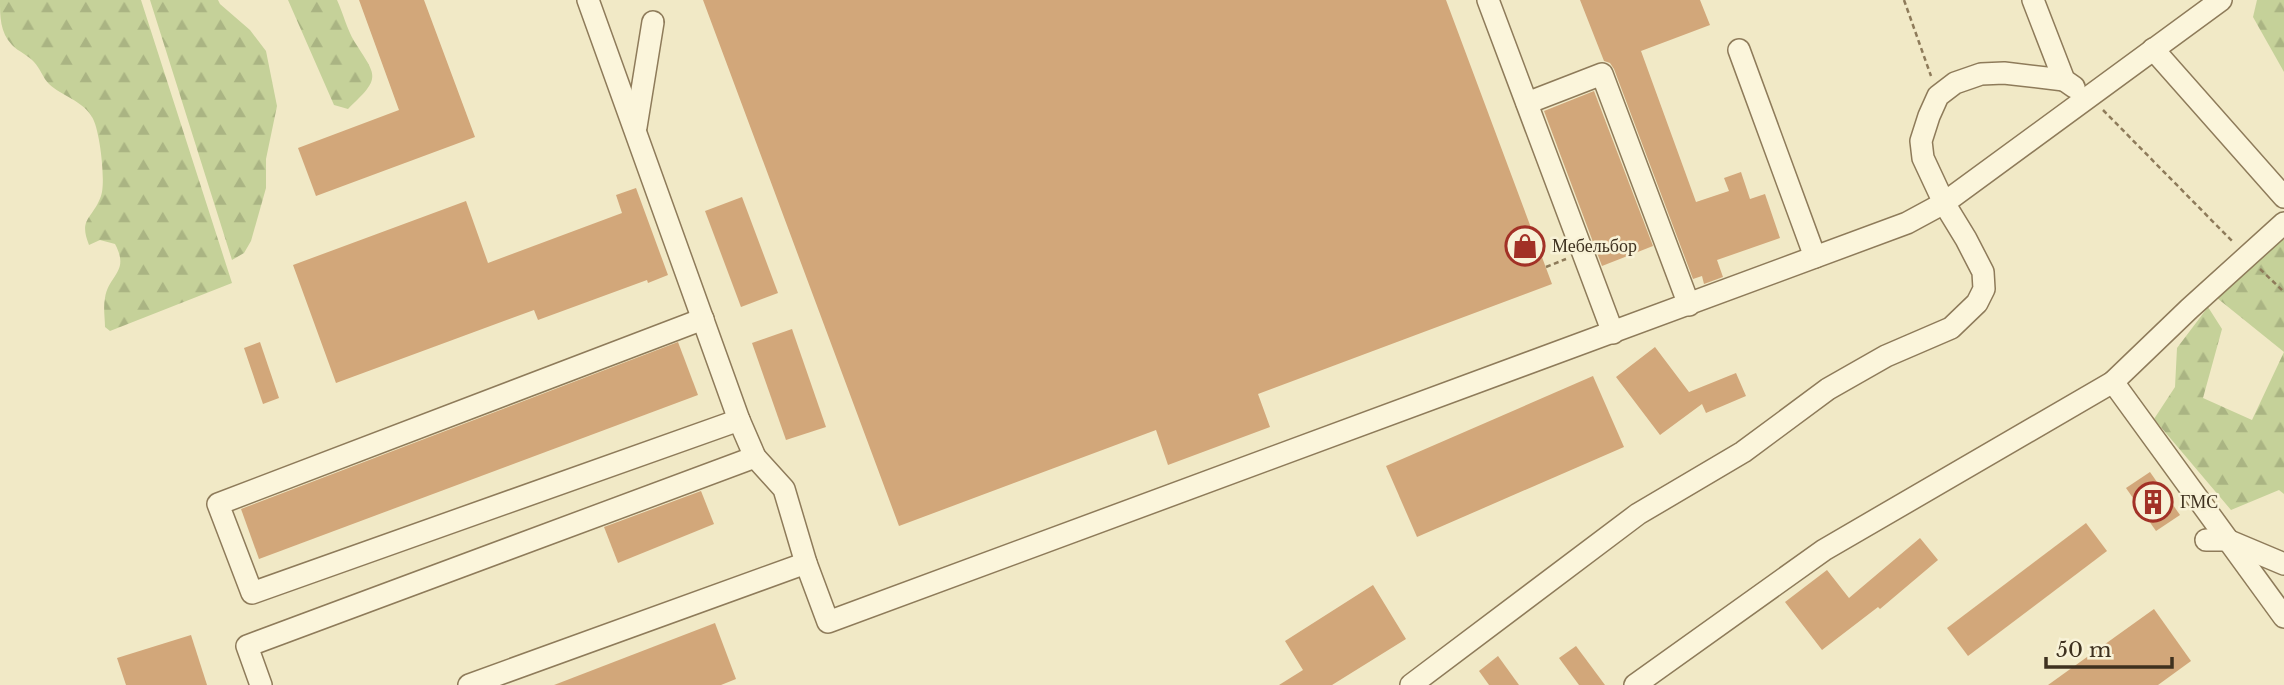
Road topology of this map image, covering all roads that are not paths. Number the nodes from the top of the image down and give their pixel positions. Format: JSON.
{"nodes":[{"id":1,"x":588,"y":0,"type":"edge"},
{"id":2,"x":1488,"y":0,"type":"edge"},
{"id":3,"x":2033,"y":0,"type":"edge"},
{"id":4,"x":2221,"y":0,"type":"edge"},
{"id":5,"x":653,"y":22,"type":"dead end"},
{"id":6,"x":2153,"y":49,"type":"junction"},
{"id":7,"x":1739,"y":50,"type":"dead end"},
{"id":8,"x":2064,"y":80,"type":"junction"},
{"id":9,"x":2091,"y":97,"type":"junction"},
{"id":10,"x":1527,"y":103,"type":"junction"},
{"id":11,"x":635,"y":131,"type":"junction"},
{"id":12,"x":2284,"y":197,"type":"edge"},
{"id":13,"x":1944,"y":203,"type":"junction"},
{"id":14,"x":2284,"y":223,"type":"edge"},
{"id":15,"x":1815,"y":257,"type":"junction"},
{"id":16,"x":1689,"y":305,"type":"junction"},
{"id":17,"x":703,"y":319,"type":"junction"},
{"id":18,"x":1613,"y":333,"type":"junction"},
{"id":19,"x":2113,"y":382,"type":"junction"},
{"id":20,"x":739,"y":420,"type":"junction"},
{"id":21,"x":755,"y":457,"type":"junction"},
{"id":22,"x":2206,"y":540,"type":"dead end"},
{"id":23,"x":2227,"y":540,"type":"junction"},
{"id":24,"x":806,"y":563,"type":"junction"},
{"id":25,"x":2284,"y":564,"type":"edge"},
{"id":26,"x":2284,"y":617,"type":"edge"},
{"id":27,"x":261,"y":685,"type":"edge"},
{"id":28,"x":470,"y":685,"type":"edge"},
{"id":29,"x":1412,"y":685,"type":"edge"},
{"id":30,"x":1635,"y":685,"type":"edge"}],
"edges":[{"from":1,"to":11,"type":"street"},
{"from":2,"to":10,"type":"street"},
{"from":3,"to":8,"type":"street"},
{"from":4,"to":6,"type":"street"},
{"from":5,"to":11,"type":"street"},
{"from":6,"to":9,"type":"street"},
{"from":6,"to":12,"type":"street"},
{"from":7,"to":15,"type":"street"},
{"from":8,"to":9,"type":"street"},
{"from":8,"to":13,"type":"street"},
{"from":9,"to":13,"type":"street"},
{"from":10,"to":16,"type":"street"},
{"from":10,"to":18,"type":"street"},
{"from":11,"to":17,"type":"street"},
{"from":13,"to":15,"type":"street"},
{"from":13,"to":29,"type":"street"},
{"from":14,"to":19,"type":"street"},
{"from":15,"to":16,"type":"street"},
{"from":16,"to":18,"type":"street"},
{"from":17,"to":20,"type":"street"},
{"from":17,"to":20,"type":"street"},
{"from":18,"to":24,"type":"street"},
{"from":19,"to":23,"type":"street"},
{"from":19,"to":30,"type":"street"},
{"from":20,"to":21,"type":"street"},
{"from":21,"to":24,"type":"street"},
{"from":21,"to":27,"type":"street"},
{"from":22,"to":23,"type":"street"},
{"from":23,"to":25,"type":"street"},
{"from":23,"to":26,"type":"street"},
{"from":24,"to":28,"type":"street"}]}
